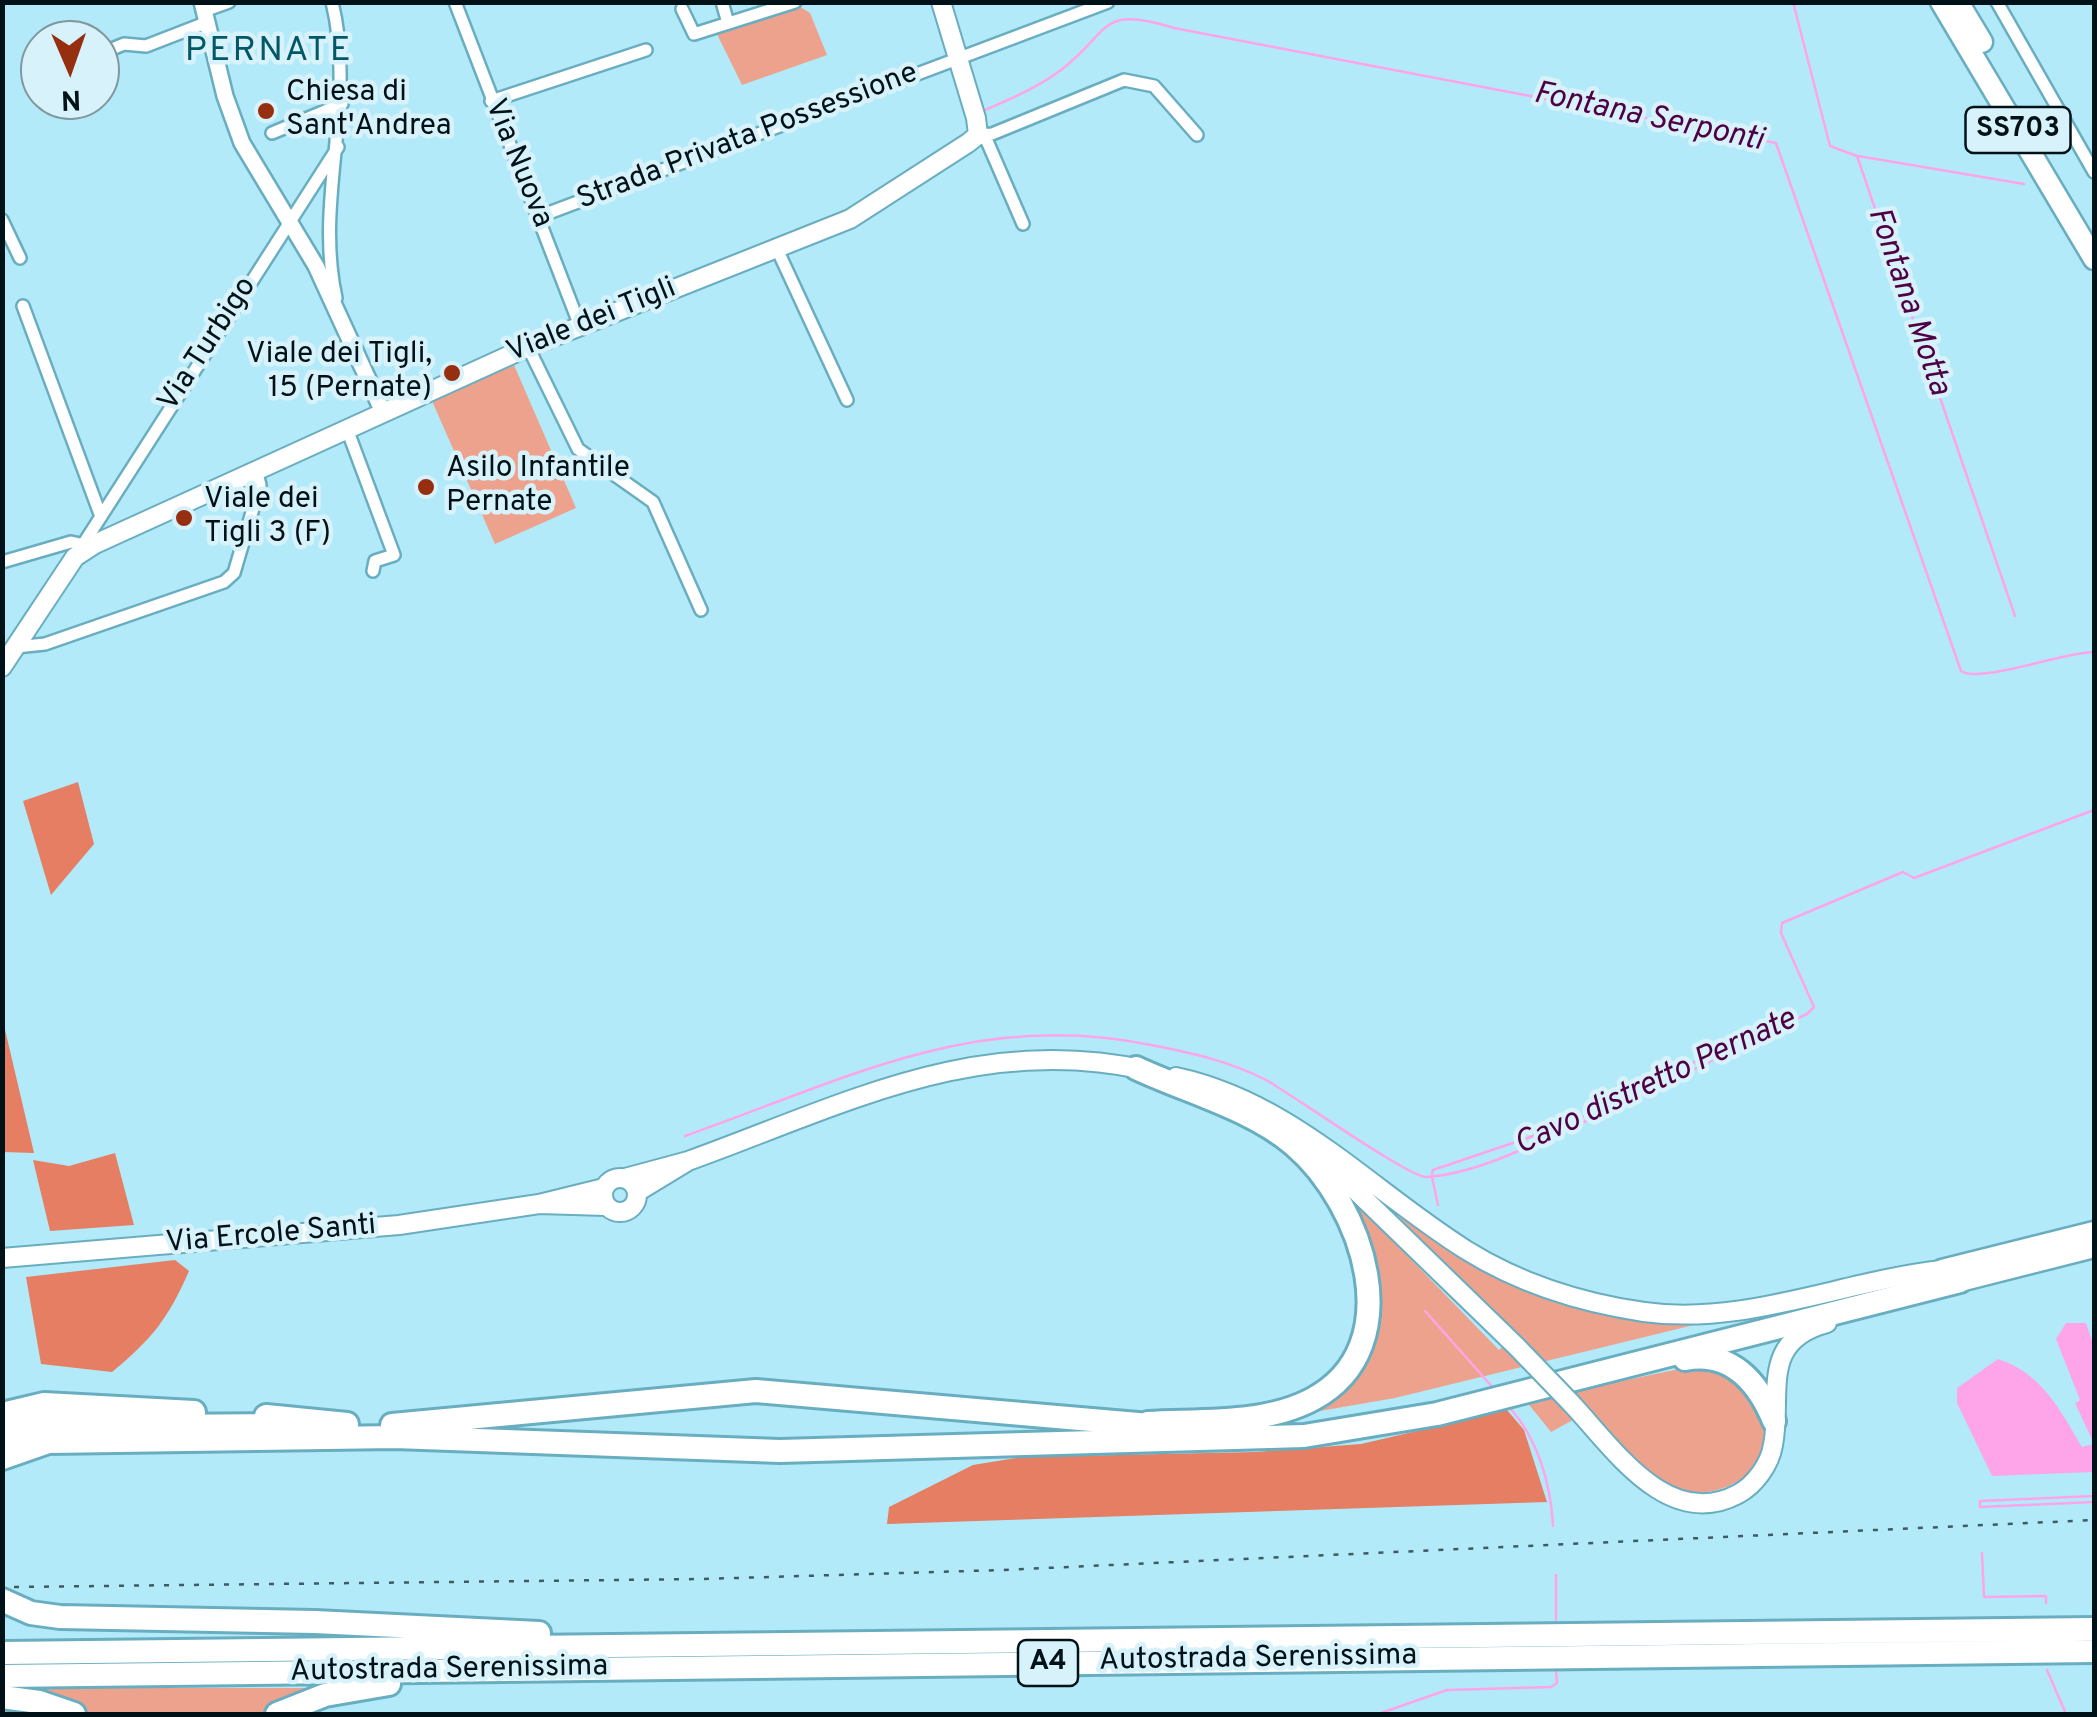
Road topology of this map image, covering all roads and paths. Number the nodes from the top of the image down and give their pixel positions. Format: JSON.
{"nodes":[{"id":1,"x":229,"y":2,"type":"edge"},
{"id":2,"x":332,"y":2,"type":"edge"},
{"id":3,"x":455,"y":2,"type":"edge"},
{"id":4,"x":722,"y":2,"type":"edge"},
{"id":5,"x":941,"y":2,"type":"edge"},
{"id":6,"x":1108,"y":2,"type":"edge"},
{"id":7,"x":1941,"y":2,"type":"edge"},
{"id":8,"x":1958,"y":2,"type":"edge"},
{"id":9,"x":1998,"y":2,"type":"edge"},
{"id":10,"x":794,"y":3,"type":"edge"},
{"id":11,"x":1077,"y":8,"type":"edge"},
{"id":12,"x":682,"y":9,"type":"dead end"},
{"id":13,"x":205,"y":12,"type":"edge"},
{"id":14,"x":728,"y":23,"type":"junction"},
{"id":15,"x":120,"y":46,"type":"edge"},
{"id":16,"x":646,"y":50,"type":"dead end"},
{"id":17,"x":959,"y":59,"type":"junction"},
{"id":18,"x":492,"y":100,"type":"junction"},
{"id":19,"x":342,"y":104,"type":"junction"},
{"id":20,"x":272,"y":133,"type":"dead end"},
{"id":21,"x":978,"y":135,"type":"junction"},
{"id":22,"x":1197,"y":135,"type":"dead end"},
{"id":23,"x":338,"y":148,"type":"junction"},
{"id":24,"x":2094,"y":172,"type":"edge"},
{"id":25,"x":538,"y":217,"type":"junction"},
{"id":26,"x":2,"y":220,"type":"edge"},
{"id":27,"x":289,"y":220,"type":"junction"},
{"id":28,"x":1022,"y":224,"type":"dead end"},
{"id":29,"x":2094,"y":233,"type":"edge"},
{"id":30,"x":776,"y":248,"type":"junction"},
{"id":31,"x":20,"y":258,"type":"dead end"},
{"id":32,"x":2094,"y":259,"type":"edge"},
{"id":33,"x":321,"y":261,"type":"junction"},
{"id":34,"x":24,"y":306,"type":"dead end"},
{"id":35,"x":580,"y":326,"type":"junction"},
{"id":36,"x":528,"y":347,"type":"junction"},
{"id":37,"x":846,"y":400,"type":"dead end"},
{"id":38,"x":383,"y":412,"type":"junction"},
{"id":39,"x":347,"y":430,"type":"junction"},
{"id":40,"x":257,"y":473,"type":"junction"},
{"id":41,"x":100,"y":514,"type":"junction"},
{"id":42,"x":77,"y":550,"type":"junction"},
{"id":43,"x":2,"y":562,"type":"edge"},
{"id":44,"x":373,"y":571,"type":"dead end"},
{"id":45,"x":702,"y":610,"type":"dead end"},
{"id":46,"x":16,"y":647,"type":"junction"},
{"id":47,"x":2,"y":667,"type":"edge"},
{"id":48,"x":1136,"y":1068,"type":"junction"},
{"id":49,"x":631,"y":1185,"type":"junction"},
{"id":50,"x":605,"y":1197,"type":"junction"},
{"id":51,"x":2094,"y":1232,"type":"edge"},
{"id":52,"x":2094,"y":1247,"type":"edge"},
{"id":53,"x":2,"y":1258,"type":"edge"},
{"id":54,"x":1951,"y":1276,"type":"junction"},
{"id":55,"x":1569,"y":1391,"type":"junction"},
{"id":56,"x":1496,"y":1392,"type":"junction"},
{"id":57,"x":2,"y":1414,"type":"edge"},
{"id":58,"x":1774,"y":1421,"type":"junction"},
{"id":59,"x":1126,"y":1424,"type":"junction"},
{"id":60,"x":347,"y":1431,"type":"junction"},
{"id":61,"x":2,"y":1436,"type":"edge"},
{"id":62,"x":2,"y":1458,"type":"edge"},
{"id":63,"x":2,"y":1600,"type":"edge"},
{"id":64,"x":2094,"y":1629,"type":"edge"},
{"id":65,"x":652,"y":1646,"type":"junction"},
{"id":66,"x":2094,"y":1651,"type":"edge"},
{"id":67,"x":2,"y":1653,"type":"edge"},
{"id":68,"x":601,"y":1669,"type":"junction"},
{"id":69,"x":2,"y":1676,"type":"edge"},
{"id":70,"x":2,"y":1697,"type":"edge"},
{"id":71,"x":74,"y":1714,"type":"edge"},
{"id":72,"x":277,"y":1714,"type":"edge"}],
"edges":[{"from":1,"to":13,"type":"street"},
{"from":2,"to":19,"type":"street","name":"Via Turbigo"},
{"from":3,"to":18,"type":"street","name":"Via Nuova"},
{"from":4,"to":14,"type":"street"},
{"from":5,"to":17,"type":"main road"},
{"from":6,"to":11,"type":"street","name":"Strada Privata Possessione"},
{"from":7,"to":32,"type":"highway","number":"SS703"},
{"from":8,"to":29,"type":"highway","number":"SS703"},
{"from":9,"to":24,"type":"street"},
{"from":10,"to":14,"type":"street"},
{"from":11,"to":17,"type":"street","name":"Strada Privata Possessione"},
{"from":12,"to":14,"type":"street"},
{"from":13,"to":15,"type":"street"},
{"from":13,"to":27,"type":"street"},
{"from":16,"to":18,"type":"street"},
{"from":17,"to":21,"type":"main road"},
{"from":17,"to":25,"type":"street","name":"Strada Privata Possessione"},
{"from":18,"to":25,"type":"street","name":"Via Nuova"},
{"from":19,"to":20,"type":"street"},
{"from":19,"to":23,"type":"street","name":"Via Turbigo"},
{"from":21,"to":22,"type":"street"},
{"from":21,"to":28,"type":"street"},
{"from":21,"to":30,"type":"main road","name":"Viale dei Tigli"},
{"from":23,"to":27,"type":"street","name":"Via Turbigo"},
{"from":23,"to":33,"type":"street"},
{"from":25,"to":35,"type":"street","name":"Via Nuova"},
{"from":26,"to":31,"type":"street"},
{"from":27,"to":33,"type":"street"},
{"from":27,"to":41,"type":"street","name":"Via Turbigo"},
{"from":30,"to":35,"type":"main road","name":"Viale dei Tigli"},
{"from":30,"to":37,"type":"street"},
{"from":33,"to":38,"type":"street"},
{"from":34,"to":41,"type":"street"},
{"from":35,"to":36,"type":"main road","name":"Viale dei Tigli"},
{"from":36,"to":38,"type":"main road","name":"Viale dei Tigli"},
{"from":36,"to":45,"type":"street"},
{"from":38,"to":39,"type":"main road","name":"Viale dei Tigli"},
{"from":39,"to":40,"type":"main road","name":"Viale dei Tigli"},
{"from":39,"to":44,"type":"street"},
{"from":40,"to":42,"type":"main road","name":"Viale dei Tigli"},
{"from":40,"to":46,"type":"street"},
{"from":41,"to":42,"type":"street","name":"Via Turbigo"},
{"from":42,"to":43,"type":"street"},
{"from":42,"to":46,"type":"main road","name":"Via Turbigo"},
{"from":46,"to":47,"type":"main road","name":"Via Turbigo"},
{"from":48,"to":49,"type":"main road"},
{"from":48,"to":54,"type":"main road"},
{"from":48,"to":55,"type":"main road","bridge":true},
{"from":48,"to":59,"type":"highway"},
{"from":49,"to":50,"type":"main road"},
{"from":49,"to":50,"type":"main road"},
{"from":50,"to":53,"type":"main road","name":"Via Ercole Santi"},
{"from":51,"to":54,"type":"highway"},
{"from":52,"to":54,"type":"highway"},
{"from":54,"to":55,"type":"highway"},
{"from":54,"to":56,"type":"highway"},
{"from":54,"to":58,"type":"main road"},
{"from":55,"to":56,"type":"highway"},
{"from":55,"to":58,"type":"highway"},
{"from":55,"to":58,"type":"main road"},
{"from":56,"to":59,"type":"highway"},
{"from":56,"to":60,"type":"highway"},
{"from":57,"to":60,"type":"highway"},
{"from":59,"to":60,"type":"highway"},
{"from":60,"to":61,"type":"highway"},
{"from":60,"to":62,"type":"highway"},
{"from":63,"to":65,"type":"highway"},
{"from":64,"to":65,"type":"highway","name":"Autostrada Serenissima","number":"A4"},
{"from":65,"to":67,"type":"highway","name":"Autostrada Serenissima","number":"A4"},
{"from":66,"to":68,"type":"highway","name":"Autostrada Serenissima","number":"A4"},
{"from":68,"to":69,"type":"highway","name":"Autostrada Serenissima","number":"A4"},
{"from":68,"to":72,"type":"highway"},
{"from":70,"to":71,"type":"highway"}]}
